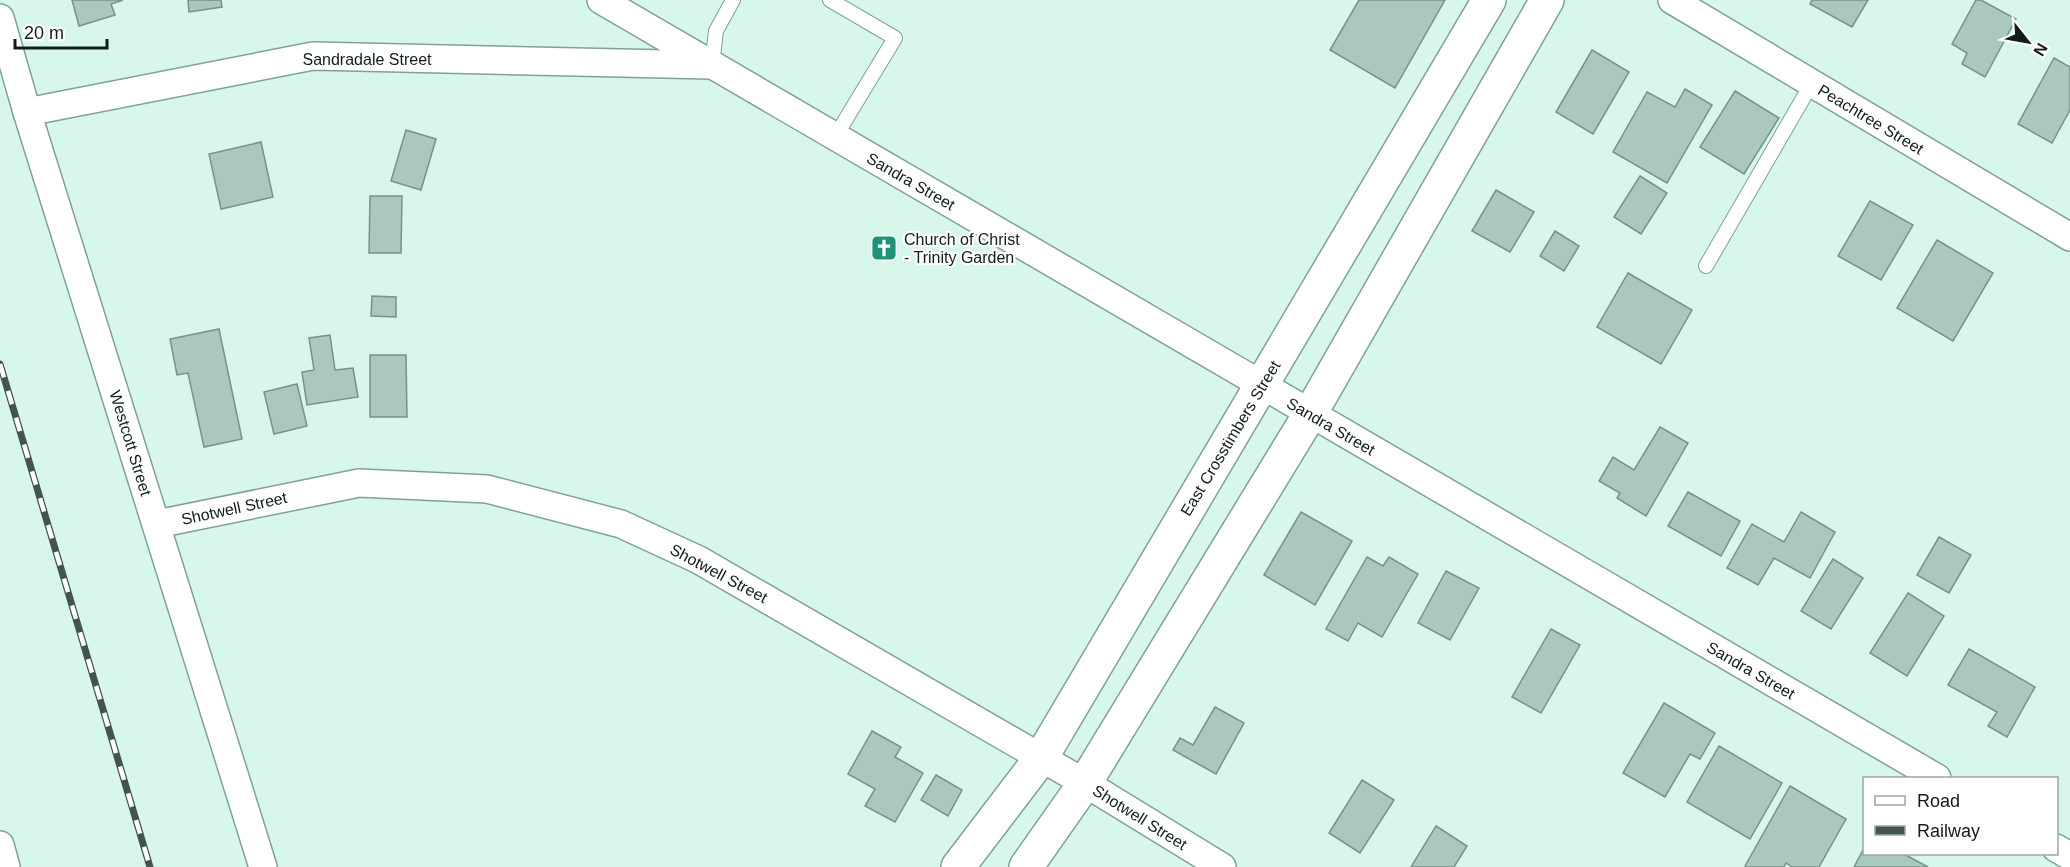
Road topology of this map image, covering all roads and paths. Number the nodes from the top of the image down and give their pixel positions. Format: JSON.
{"nodes":[{"id":1,"x":601,"y":0,"type":"edge"},
{"id":2,"x":732,"y":0,"type":"edge"},
{"id":3,"x":830,"y":0,"type":"edge"},
{"id":4,"x":1489,"y":0,"type":"edge"},
{"id":5,"x":1547,"y":0,"type":"edge"},
{"id":6,"x":1672,"y":0,"type":"edge"},
{"id":7,"x":633,"y":8,"type":"edge"},
{"id":8,"x":0,"y":18,"type":"edge"},
{"id":9,"x":712,"y":66,"type":"junction"},
{"id":10,"x":1812,"y":83,"type":"junction"},
{"id":11,"x":27,"y":112,"type":"junction"},
{"id":12,"x":834,"y":137,"type":"junction"},
{"id":13,"x":2070,"y":237,"type":"edge"},
{"id":14,"x":1706,"y":266,"type":"dead end"},
{"id":15,"x":1261,"y":385,"type":"junction"},
{"id":16,"x":1310,"y":414,"type":"junction"},
{"id":17,"x":157,"y":524,"type":"junction"},
{"id":18,"x":1041,"y":758,"type":"junction"},
{"id":19,"x":1935,"y":777,"type":"edge"},
{"id":20,"x":1085,"y":783,"type":"junction"},
{"id":21,"x":0,"y":845,"type":"edge"},
{"id":22,"x":6,"y":867,"type":"edge"},
{"id":23,"x":263,"y":867,"type":"edge"},
{"id":24,"x":958,"y":867,"type":"edge"},
{"id":25,"x":1026,"y":867,"type":"edge"},
{"id":26,"x":1222,"y":867,"type":"edge"}],
"edges":[{"from":1,"to":7,"type":"street","name":"Sandra Street"},
{"from":2,"to":9,"type":"lane"},
{"from":3,"to":12,"type":"lane"},
{"from":4,"to":15,"type":"main road","name":"East Crosstimbers Street"},
{"from":5,"to":16,"type":"main road"},
{"from":6,"to":10,"type":"street","name":"Peachtree Street"},
{"from":7,"to":9,"type":"street","name":"Sandra Street"},
{"from":8,"to":11,"type":"street","name":"Westcott Street"},
{"from":9,"to":11,"type":"street","name":"Sandradale Street"},
{"from":9,"to":12,"type":"street","name":"Sandra Street"},
{"from":10,"to":13,"type":"street","name":"Peachtree Street"},
{"from":10,"to":14,"type":"lane"},
{"from":11,"to":17,"type":"street","name":"Westcott Street"},
{"from":12,"to":15,"type":"street","name":"Sandra Street"},
{"from":15,"to":16,"type":"street","name":"Sandra Street"},
{"from":15,"to":18,"type":"main road","name":"East Crosstimbers Street"},
{"from":16,"to":19,"type":"street","name":"Sandra Street"},
{"from":16,"to":20,"type":"main road"},
{"from":17,"to":18,"type":"street","name":"Shotwell Street"},
{"from":17,"to":23,"type":"street","name":"Westcott Street"},
{"from":18,"to":20,"type":"street","name":"Shotwell Street"},
{"from":18,"to":24,"type":"main road","name":"East Crosstimbers Street"},
{"from":20,"to":25,"type":"main road"},
{"from":20,"to":26,"type":"street","name":"Shotwell Street"},
{"from":21,"to":22,"type":"street"}]}
